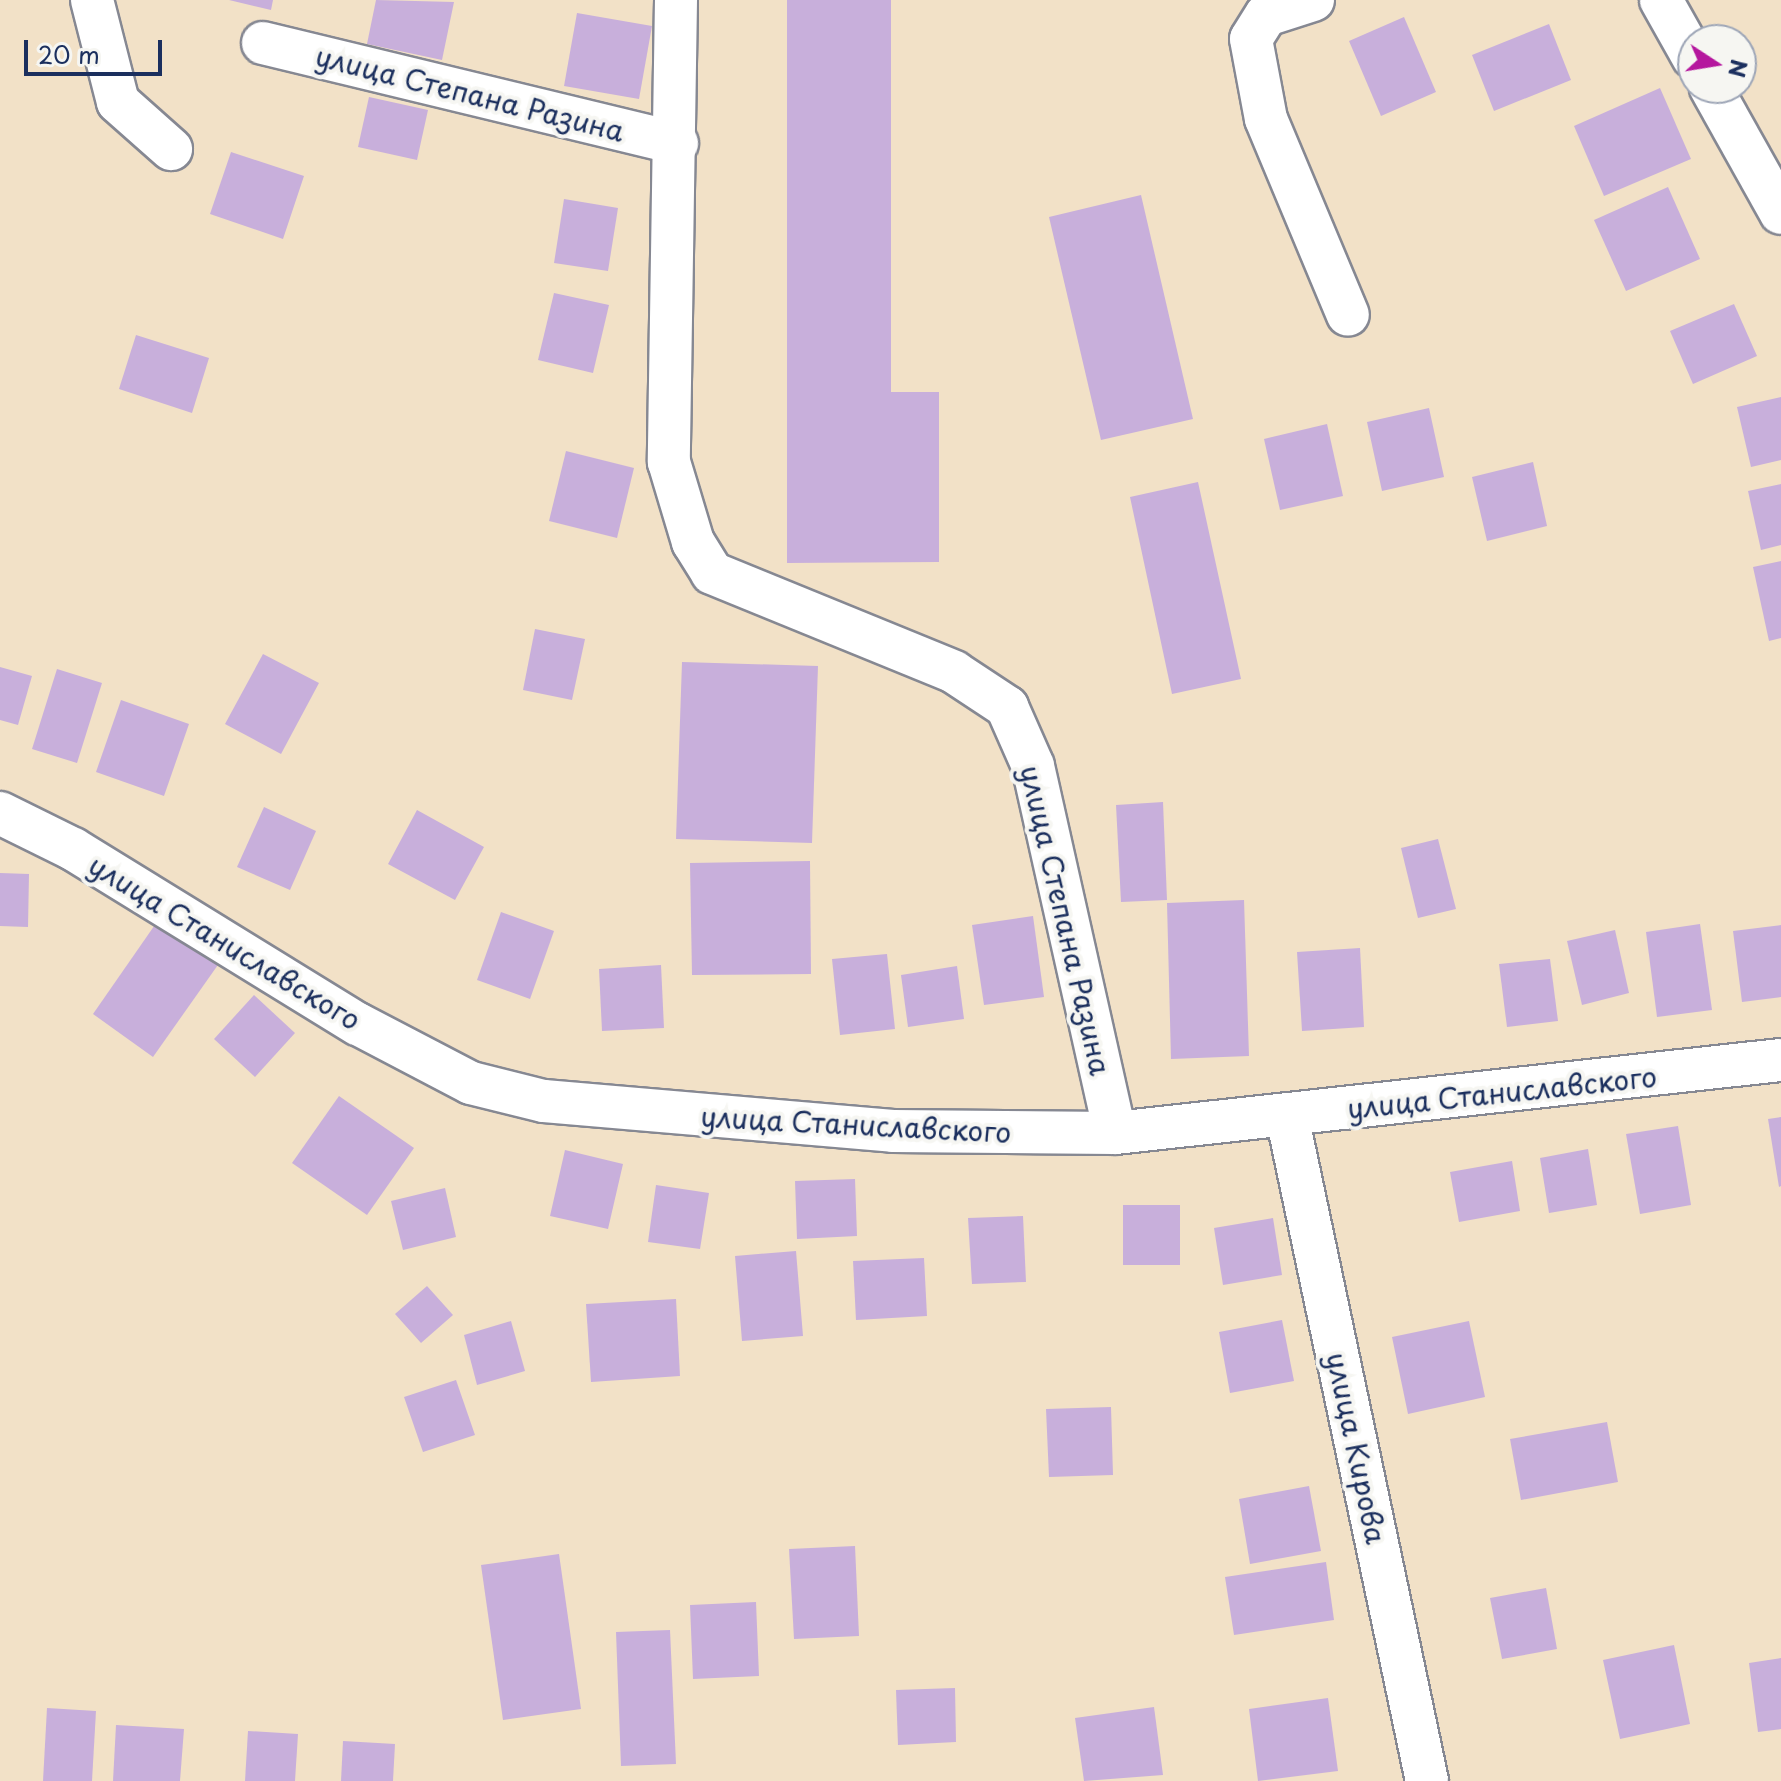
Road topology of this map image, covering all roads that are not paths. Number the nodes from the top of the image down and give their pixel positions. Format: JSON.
{"nodes":[{"id":1,"x":92,"y":0,"type":"edge"},
{"id":2,"x":676,"y":0,"type":"edge"},
{"id":3,"x":1313,"y":0,"type":"edge"},
{"id":4,"x":1661,"y":0,"type":"edge"},
{"id":5,"x":1677,"y":28,"type":"edge"},
{"id":6,"x":263,"y":43,"type":"dead end"},
{"id":7,"x":1720,"y":104,"type":"edge"},
{"id":8,"x":677,"y":143,"type":"junction"},
{"id":9,"x":171,"y":149,"type":"dead end"},
{"id":10,"x":1781,"y":213,"type":"edge"},
{"id":11,"x":1348,"y":315,"type":"dead end"},
{"id":12,"x":4,"y":820,"type":"edge"},
{"id":13,"x":1781,"y":1060,"type":"edge"},
{"id":14,"x":1287,"y":1116,"type":"junction"},
{"id":15,"x":1115,"y":1133,"type":"junction"},
{"id":16,"x":1427,"y":1781,"type":"edge"}],
"edges":[{"from":1,"to":9,"type":"street"},
{"from":2,"to":8,"type":"street","name":"улица Степана Разина"},
{"from":3,"to":11,"type":"street"},
{"from":4,"to":5,"type":"street"},
{"from":6,"to":8,"type":"street","name":"улица Степана Разина"},
{"from":7,"to":10,"type":"street"},
{"from":8,"to":15,"type":"street","name":"улица Степана Разина"},
{"from":12,"to":15,"type":"street","name":"улица Станиславского"},
{"from":13,"to":14,"type":"street","name":"улица Станиславского"},
{"from":14,"to":15,"type":"street","name":"улица Станиславского"},
{"from":14,"to":16,"type":"street","name":"улица Кирова"}]}
